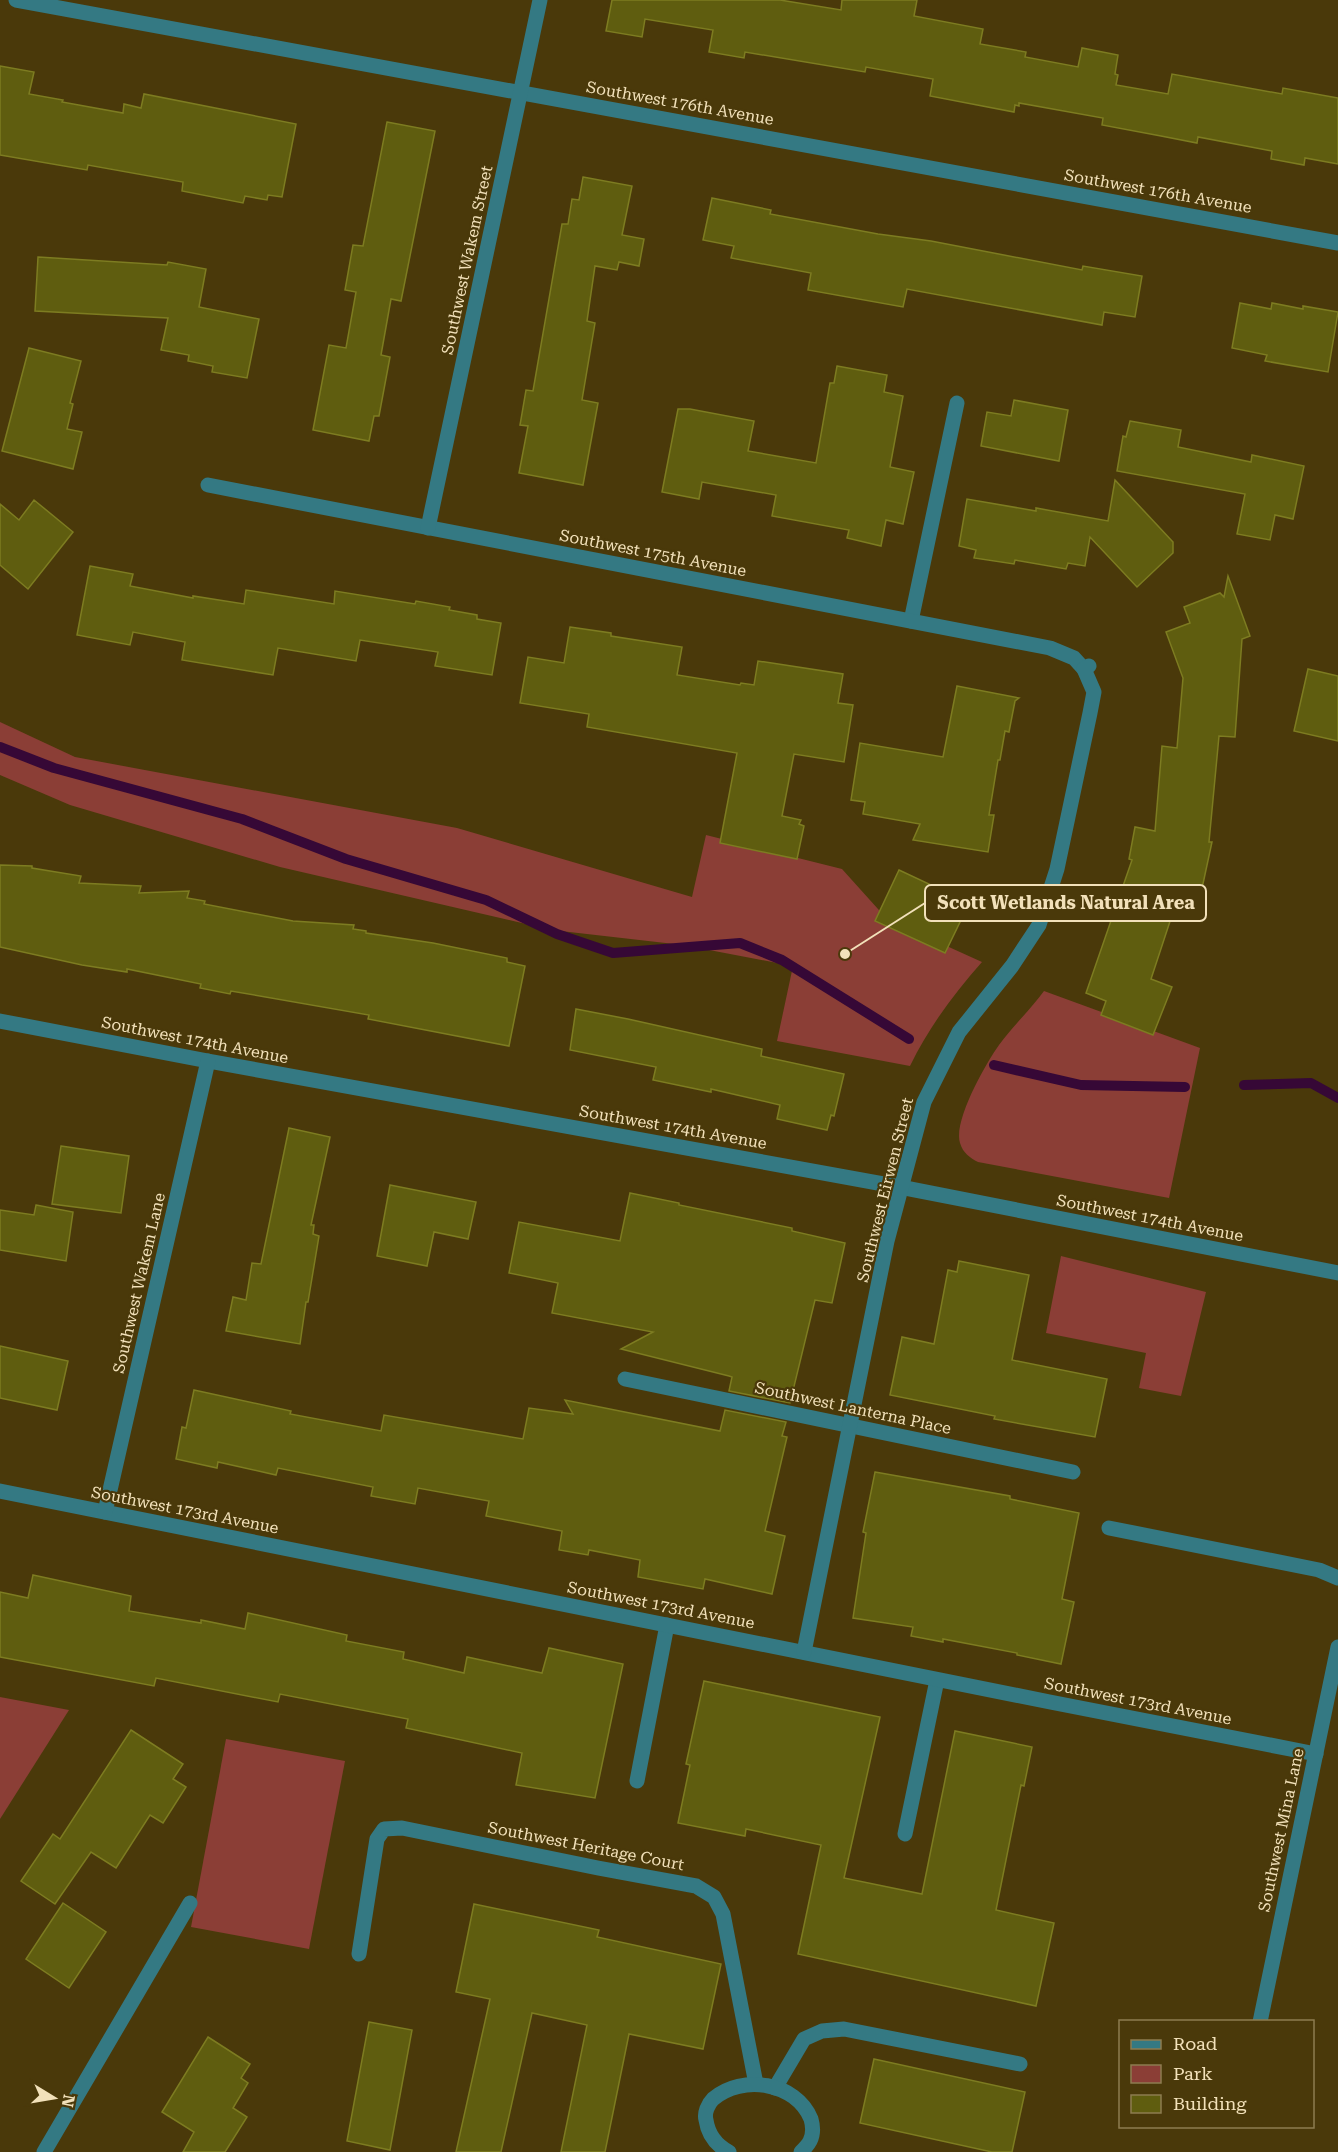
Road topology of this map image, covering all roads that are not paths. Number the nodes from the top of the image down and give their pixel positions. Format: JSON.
{"nodes":[{"id":1,"x":16,"y":0,"type":"edge"},
{"id":2,"x":540,"y":0,"type":"edge"},
{"id":3,"x":521,"y":92,"type":"junction"},
{"id":4,"x":1338,"y":243,"type":"edge"},
{"id":5,"x":957,"y":403,"type":"dead end"},
{"id":6,"x":208,"y":485,"type":"dead end"},
{"id":7,"x":428,"y":528,"type":"junction"},
{"id":8,"x":911,"y":621,"type":"junction"},
{"id":9,"x":1087,"y":667,"type":"joint"},
{"id":10,"x":0,"y":1021,"type":"edge"},
{"id":11,"x":208,"y":1061,"type":"junction"},
{"id":12,"x":900,"y":1187,"type":"junction"},
{"id":13,"x":1338,"y":1274,"type":"edge"},
{"id":14,"x":624,"y":1379,"type":"dead end"},
{"id":15,"x":850,"y":1425,"type":"junction"},
{"id":16,"x":1073,"y":1472,"type":"dead end"},
{"id":17,"x":0,"y":1491,"type":"edge"},
{"id":18,"x":105,"y":1512,"type":"junction"},
{"id":19,"x":1109,"y":1528,"type":"dead end"},
{"id":20,"x":1338,"y":1578,"type":"edge"},
{"id":21,"x":667,"y":1625,"type":"junction"},
{"id":22,"x":1338,"y":1647,"type":"edge"},
{"id":23,"x":804,"y":1653,"type":"junction"},
{"id":24,"x":937,"y":1680,"type":"junction"},
{"id":25,"x":1316,"y":1754,"type":"junction"},
{"id":26,"x":637,"y":1781,"type":"dead end"},
{"id":27,"x":905,"y":1834,"type":"dead end"},
{"id":28,"x":190,"y":1903,"type":"dead end"},
{"id":29,"x":359,"y":1954,"type":"dead end"},
{"id":30,"x":1260,"y":2020,"type":"edge"},
{"id":31,"x":1020,"y":2064,"type":"dead end"},
{"id":32,"x":756,"y":2084,"type":"junction"},
{"id":33,"x":775,"y":2088,"type":"junction"},
{"id":34,"x":44,"y":2152,"type":"edge"},
{"id":35,"x":729,"y":2152,"type":"edge"},
{"id":36,"x":801,"y":2152,"type":"edge"}],
"edges":[{"from":1,"to":3,"type":"street","name":"Southwest 176th Avenue"},
{"from":2,"to":3,"type":"street","name":"Southwest Wakem Street"},
{"from":3,"to":4,"type":"street","name":"Southwest 176th Avenue"},
{"from":3,"to":7,"type":"street","name":"Southwest Wakem Street"},
{"from":5,"to":8,"type":"street"},
{"from":6,"to":7,"type":"street","name":"Southwest 175th Avenue"},
{"from":7,"to":8,"type":"street","name":"Southwest 175th Avenue"},
{"from":8,"to":9,"type":"street","name":"Southwest 175th Avenue"},
{"from":9,"to":12,"type":"street","name":"Southwest Eirwen Street"},
{"from":10,"to":11,"type":"street","name":"Southwest 174th Avenue"},
{"from":11,"to":12,"type":"street","name":"Southwest 174th Avenue"},
{"from":11,"to":18,"type":"street","name":"Southwest Wakem Lane"},
{"from":12,"to":13,"type":"street","name":"Southwest 174th Avenue"},
{"from":12,"to":15,"type":"street","name":"Southwest Eirwen Street"},
{"from":14,"to":15,"type":"street","name":"Southwest Lanterna Place"},
{"from":15,"to":16,"type":"street","name":"Southwest Lanterna Place"},
{"from":15,"to":23,"type":"street","name":"Southwest Eirwen Street"},
{"from":17,"to":18,"type":"street","name":"Southwest 173rd Avenue"},
{"from":18,"to":21,"type":"street","name":"Southwest 173rd Avenue"},
{"from":19,"to":20,"type":"street"},
{"from":21,"to":23,"type":"street","name":"Southwest 173rd Avenue"},
{"from":21,"to":26,"type":"street"},
{"from":22,"to":25,"type":"street","name":"Southwest Mina Lane"},
{"from":23,"to":24,"type":"street","name":"Southwest 173rd Avenue"},
{"from":24,"to":25,"type":"street","name":"Southwest 173rd Avenue"},
{"from":24,"to":27,"type":"street"},
{"from":25,"to":30,"type":"street","name":"Southwest Mina Lane"},
{"from":28,"to":34,"type":"street"},
{"from":29,"to":32,"type":"street","name":"Southwest Heritage Court"},
{"from":31,"to":33,"type":"street"},
{"from":32,"to":33,"type":"street"},
{"from":32,"to":35,"type":"street"},
{"from":33,"to":36,"type":"street"}]}
